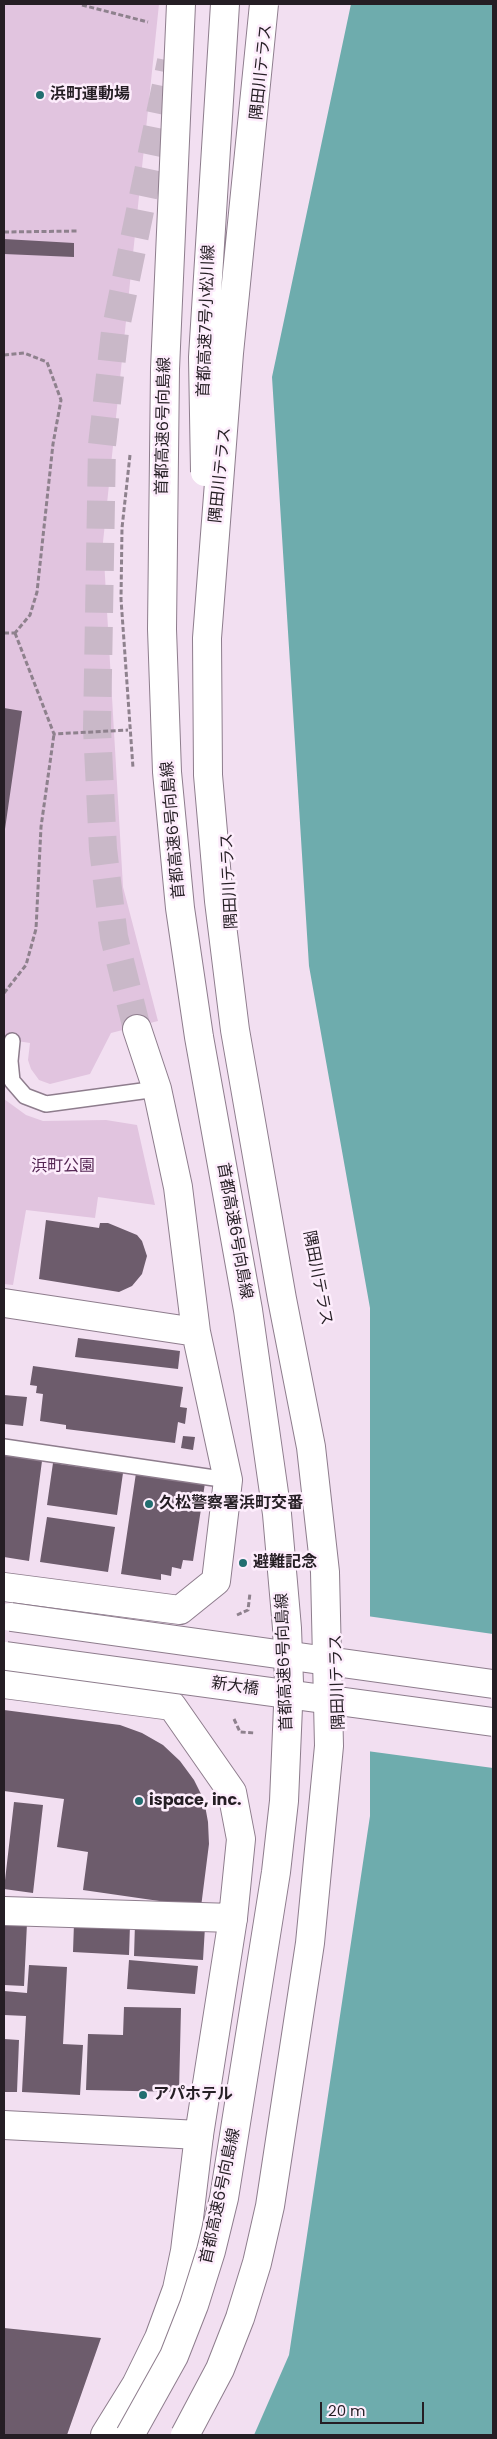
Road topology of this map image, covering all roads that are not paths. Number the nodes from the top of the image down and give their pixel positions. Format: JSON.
{"nodes":[{"id":1,"x":181,"y":4,"type":"edge"},
{"id":2,"x":225,"y":4,"type":"edge"},
{"id":3,"x":264,"y":4,"type":"edge"},
{"id":4,"x":207,"y":638,"type":"junction"},
{"id":5,"x":137,"y":1029,"type":"tunnel mouth"},
{"id":6,"x":12,"y":1041,"type":"dead end"},
{"id":7,"x":157,"y":1089,"type":"junction"},
{"id":8,"x":4,"y":1303,"type":"edge"},
{"id":9,"x":196,"y":1332,"type":"junction"},
{"id":10,"x":4,"y":1447,"type":"edge"},
{"id":11,"x":228,"y":1480,"type":"junction"},
{"id":12,"x":4,"y":1587,"type":"edge"},
{"id":13,"x":11,"y":1617,"type":"dead end"},
{"id":14,"x":6,"y":1656,"type":"dead end"},
{"id":15,"x":4,"y":1684,"type":"edge"},
{"id":16,"x":493,"y":1684,"type":"edge"},
{"id":17,"x":493,"y":1722,"type":"edge"},
{"id":18,"x":4,"y":1911,"type":"edge"},
{"id":19,"x":233,"y":1918,"type":"junction"},
{"id":20,"x":4,"y":2125,"type":"edge"},
{"id":21,"x":199,"y":2135,"type":"junction"},
{"id":22,"x":105,"y":2435,"type":"edge"},
{"id":23,"x":130,"y":2435,"type":"edge"},
{"id":24,"x":185,"y":2435,"type":"edge"}],
"edges":[{"from":1,"to":23,"type":"main road","name":"首都高速6号向島線","bridge":true},
{"from":2,"to":4,"type":"main road","name":"首都高速7号小松川線","bridge":true},
{"from":3,"to":4,"type":"main road","bridge":true},
{"from":4,"to":24,"type":"main road","bridge":true},
{"from":5,"to":7,"type":"main road"},
{"from":6,"to":7,"type":"lane"},
{"from":7,"to":9,"type":"main road"},
{"from":8,"to":9,"type":"main road"},
{"from":9,"to":11,"type":"main road"},
{"from":10,"to":11,"type":"lane"},
{"from":11,"to":12,"type":"main road"},
{"from":13,"to":16,"type":"main road","bridge":true},
{"from":14,"to":17,"type":"main road","name":"新大橋","bridge":true},
{"from":15,"to":19,"type":"main road"},
{"from":18,"to":19,"type":"main road"},
{"from":19,"to":21,"type":"main road"},
{"from":20,"to":21,"type":"main road"},
{"from":21,"to":22,"type":"main road"}]}
